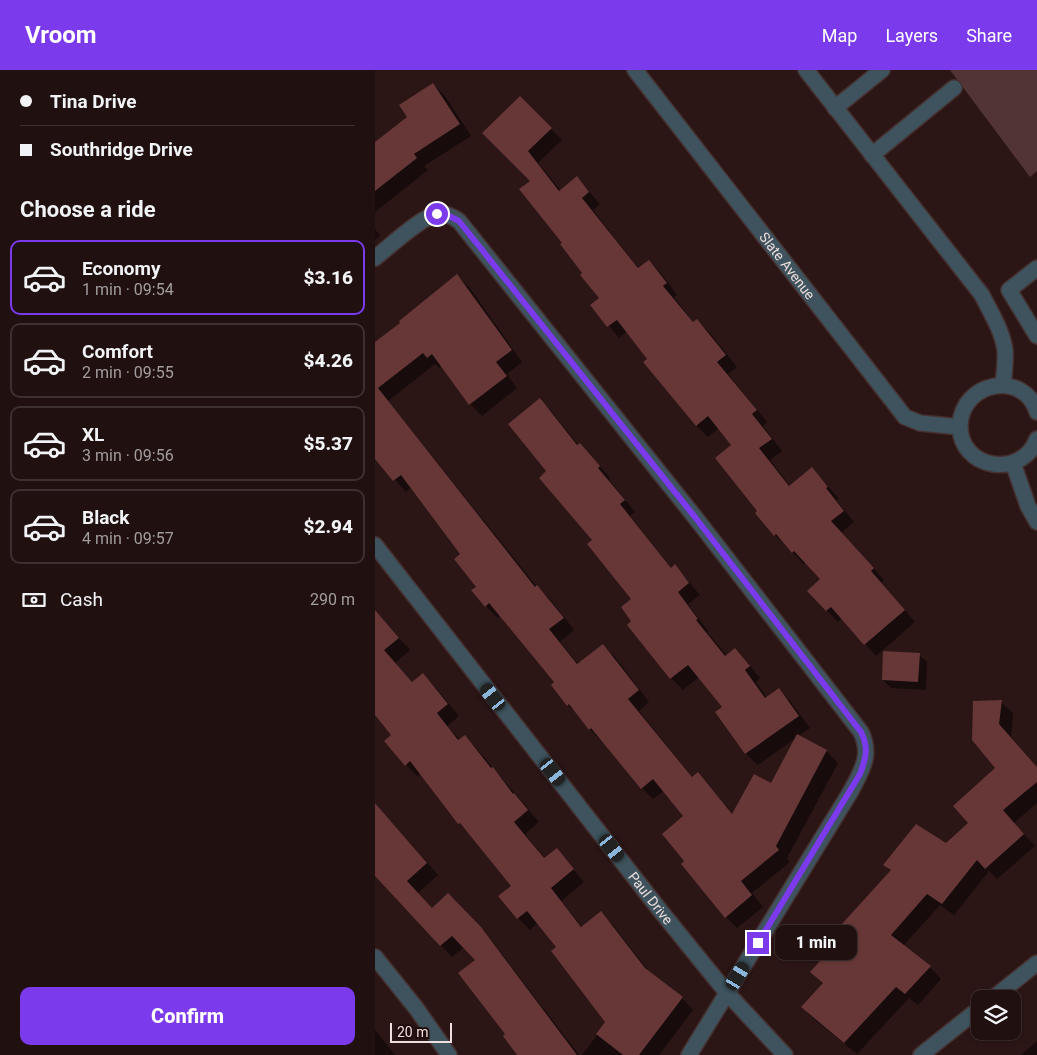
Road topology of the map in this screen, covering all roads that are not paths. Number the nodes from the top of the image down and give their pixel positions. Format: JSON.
{"nodes":[{"id":1,"x":635,"y":70,"type":"edge"},
{"id":2,"x":806,"y":70,"type":"edge"},
{"id":3,"x":883,"y":70,"type":"edge"},
{"id":4,"x":954,"y":88,"type":"dead end"},
{"id":5,"x":835,"y":108,"type":"junction"},
{"id":6,"x":872,"y":154,"type":"junction"},
{"id":7,"x":375,"y":258,"type":"edge"},
{"id":8,"x":1037,"y":268,"type":"edge"},
{"id":9,"x":1037,"y":336,"type":"edge"},
{"id":10,"x":1003,"y":385,"type":"junction"},
{"id":11,"x":1037,"y":412,"type":"edge"},
{"id":12,"x":960,"y":427,"type":"junction"},
{"id":13,"x":1037,"y":439,"type":"edge"},
{"id":14,"x":1013,"y":463,"type":"junction"},
{"id":15,"x":1037,"y":522,"type":"edge"},
{"id":16,"x":375,"y":545,"type":"edge"},
{"id":17,"x":375,"y":957,"type":"edge"},
{"id":18,"x":1037,"y":962,"type":"edge"},
{"id":19,"x":1003,"y":990,"type":"edge"},
{"id":20,"x":727,"y":993,"type":"junction"},
{"id":21,"x":971,"y":1015,"type":"edge"},
{"id":22,"x":449,"y":1055,"type":"edge"},
{"id":23,"x":689,"y":1055,"type":"edge"},
{"id":24,"x":785,"y":1055,"type":"edge"},
{"id":25,"x":921,"y":1055,"type":"edge"}],
"edges":[{"from":1,"to":12,"type":"street","name":"Slate Avenue"},
{"from":2,"to":5,"type":"street"},
{"from":3,"to":5,"type":"street"},
{"from":4,"to":6,"type":"street"},
{"from":5,"to":6,"type":"street"},
{"from":6,"to":10,"type":"street"},
{"from":7,"to":20,"type":"street"},
{"from":8,"to":9,"type":"street"},
{"from":10,"to":11,"type":"street"},
{"from":10,"to":12,"type":"street"},
{"from":12,"to":14,"type":"street"},
{"from":13,"to":14,"type":"street"},
{"from":14,"to":15,"type":"street"},
{"from":16,"to":20,"type":"street","name":"Paul Drive"},
{"from":17,"to":22,"type":"street"},
{"from":18,"to":19,"type":"street"},
{"from":20,"to":23,"type":"street"},
{"from":20,"to":24,"type":"street","name":"Paul Drive"},
{"from":21,"to":25,"type":"street"}]}
